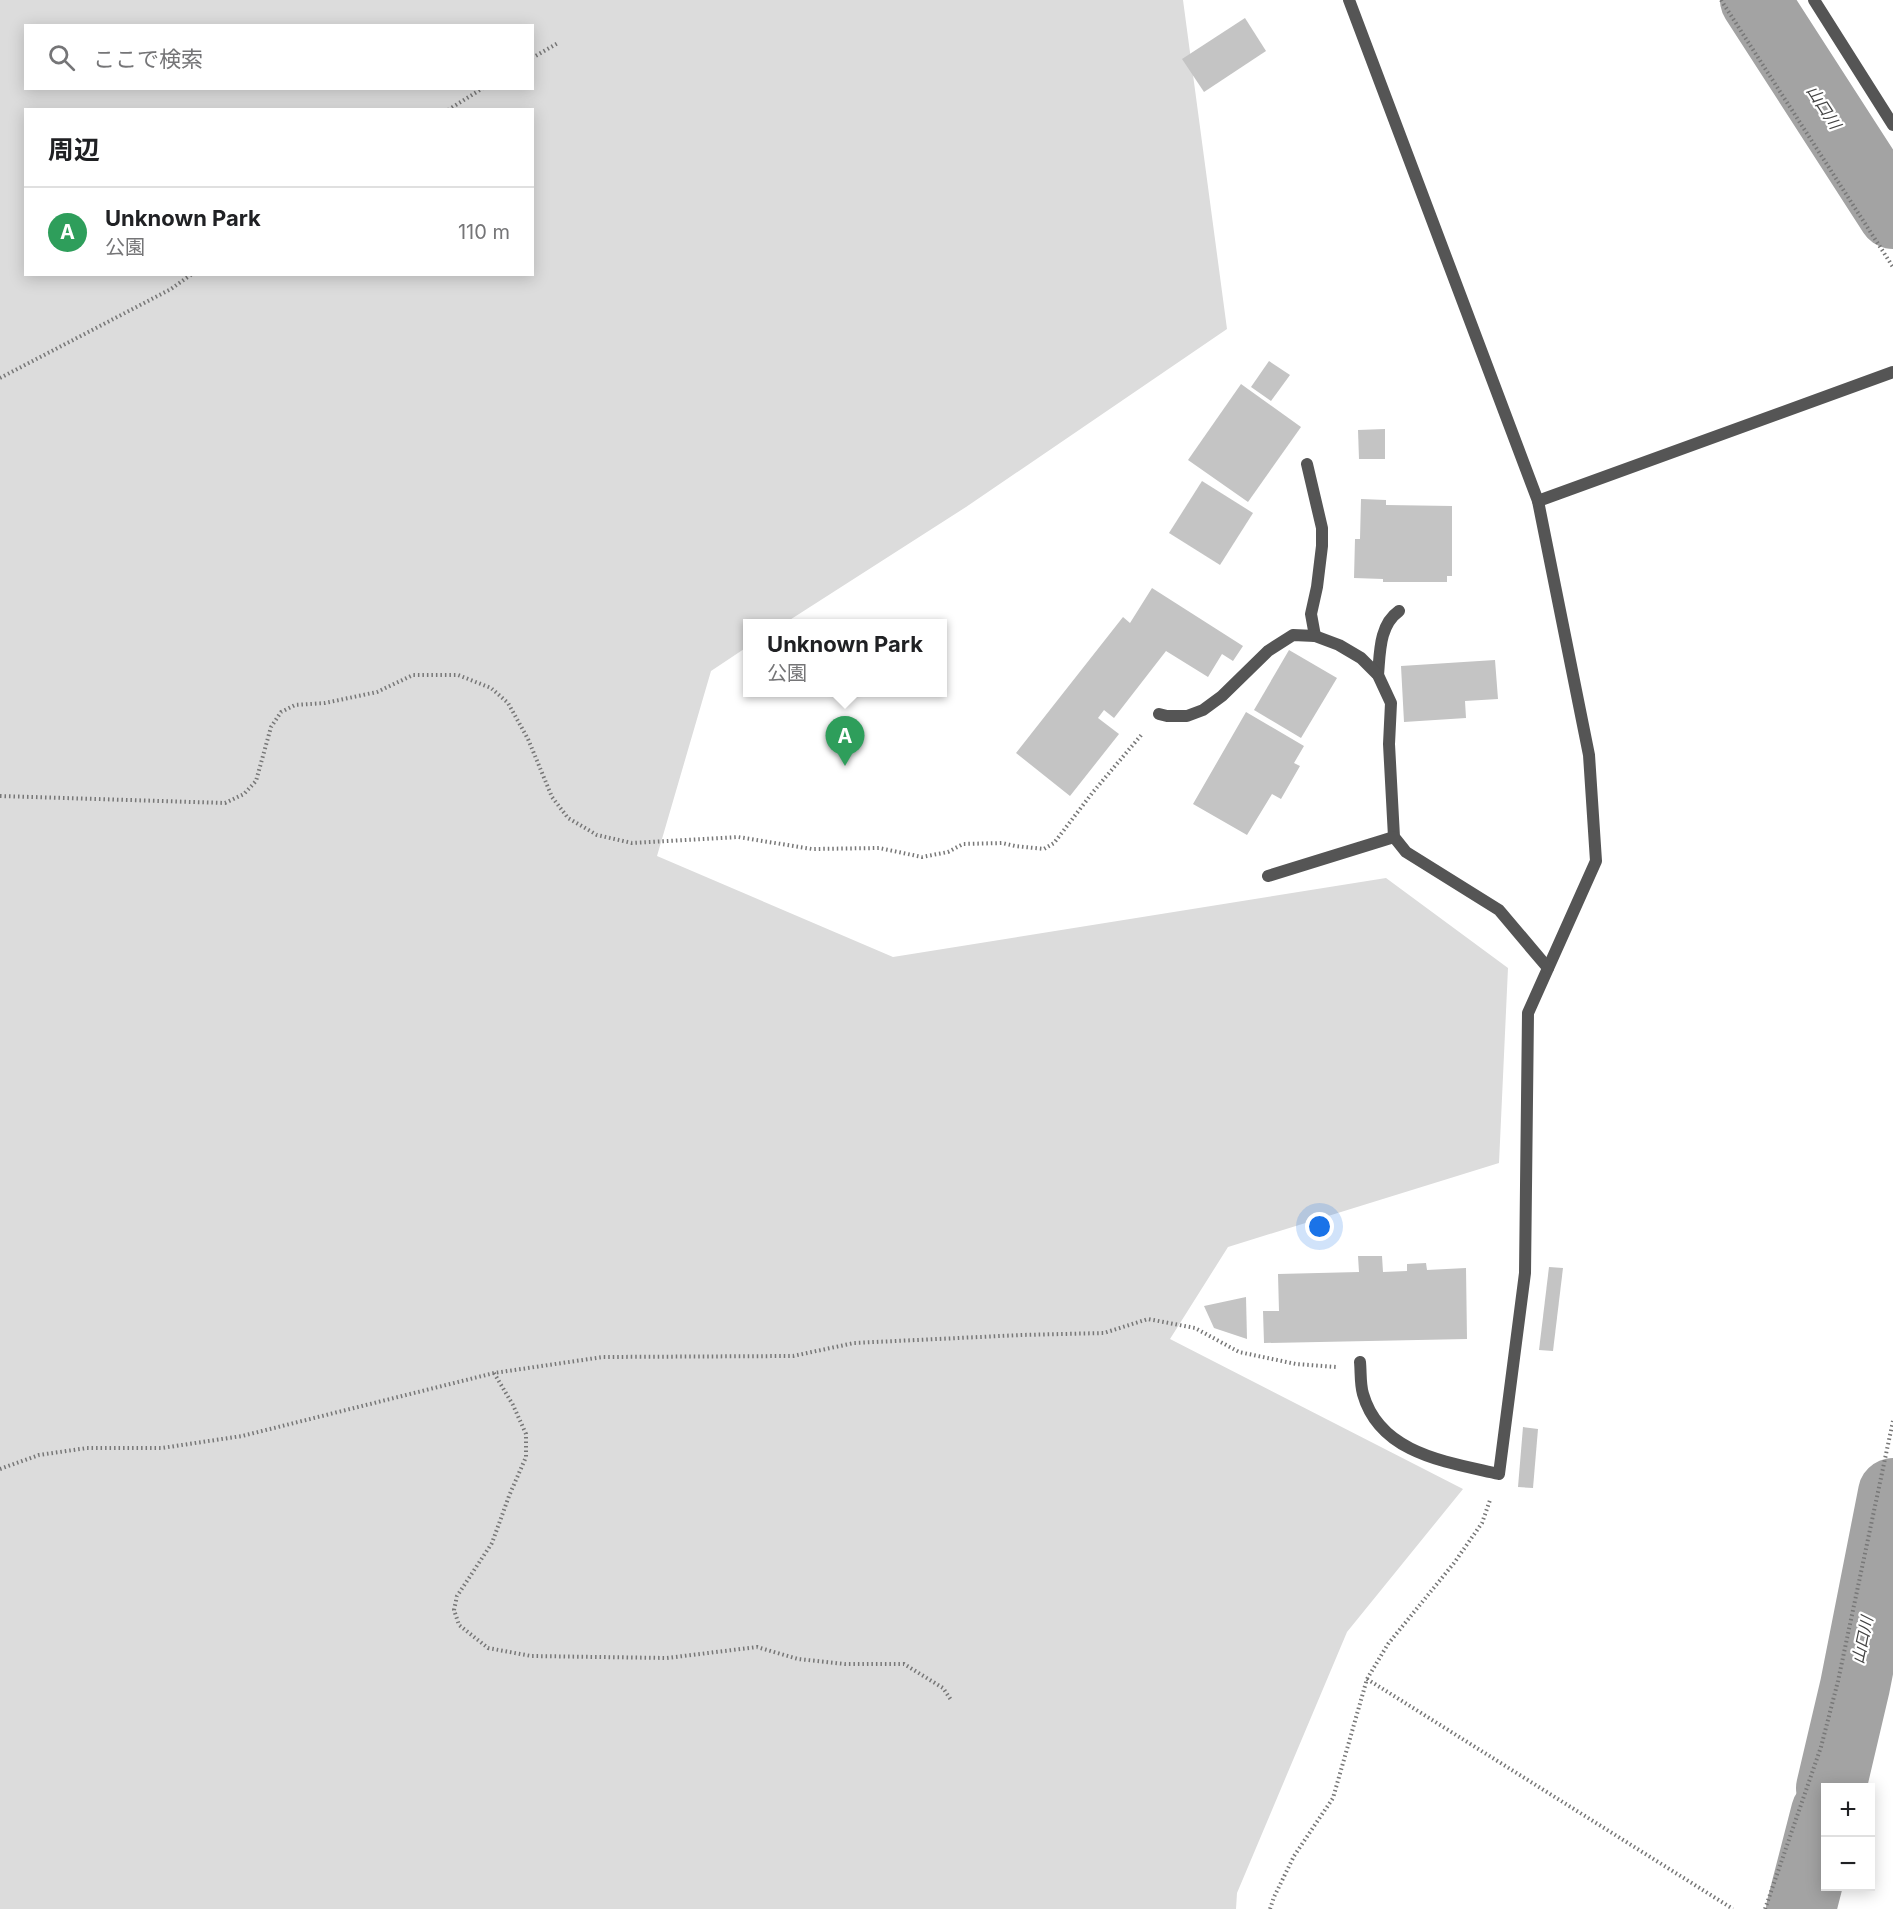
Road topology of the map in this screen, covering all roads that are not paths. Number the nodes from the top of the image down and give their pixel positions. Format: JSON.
{"nodes":[{"id":1,"x":1349,"y":0,"type":"edge"},
{"id":2,"x":1815,"y":0,"type":"edge"},
{"id":3,"x":1893,"y":125,"type":"edge"},
{"id":4,"x":1893,"y":372,"type":"edge"},
{"id":5,"x":1307,"y":464,"type":"dead end"},
{"id":6,"x":1538,"y":501,"type":"junction"},
{"id":7,"x":1400,"y":611,"type":"dead end"},
{"id":8,"x":1315,"y":636,"type":"junction"},
{"id":9,"x":1378,"y":675,"type":"junction"},
{"id":10,"x":1159,"y":714,"type":"road end"},
{"id":11,"x":1394,"y":837,"type":"junction"},
{"id":12,"x":1268,"y":876,"type":"dead end"},
{"id":13,"x":1548,"y":968,"type":"junction"},
{"id":14,"x":1360,"y":1365,"type":"road end"}],
"edges":[{"from":1,"to":6,"type":"street"},
{"from":2,"to":3,"type":"street"},
{"from":4,"to":6,"type":"street"},
{"from":5,"to":8,"type":"street"},
{"from":6,"to":13,"type":"street"},
{"from":7,"to":9,"type":"street"},
{"from":8,"to":9,"type":"street"},
{"from":8,"to":10,"type":"street"},
{"from":9,"to":11,"type":"street"},
{"from":11,"to":12,"type":"street"},
{"from":11,"to":13,"type":"street"},
{"from":13,"to":14,"type":"street"}]}
